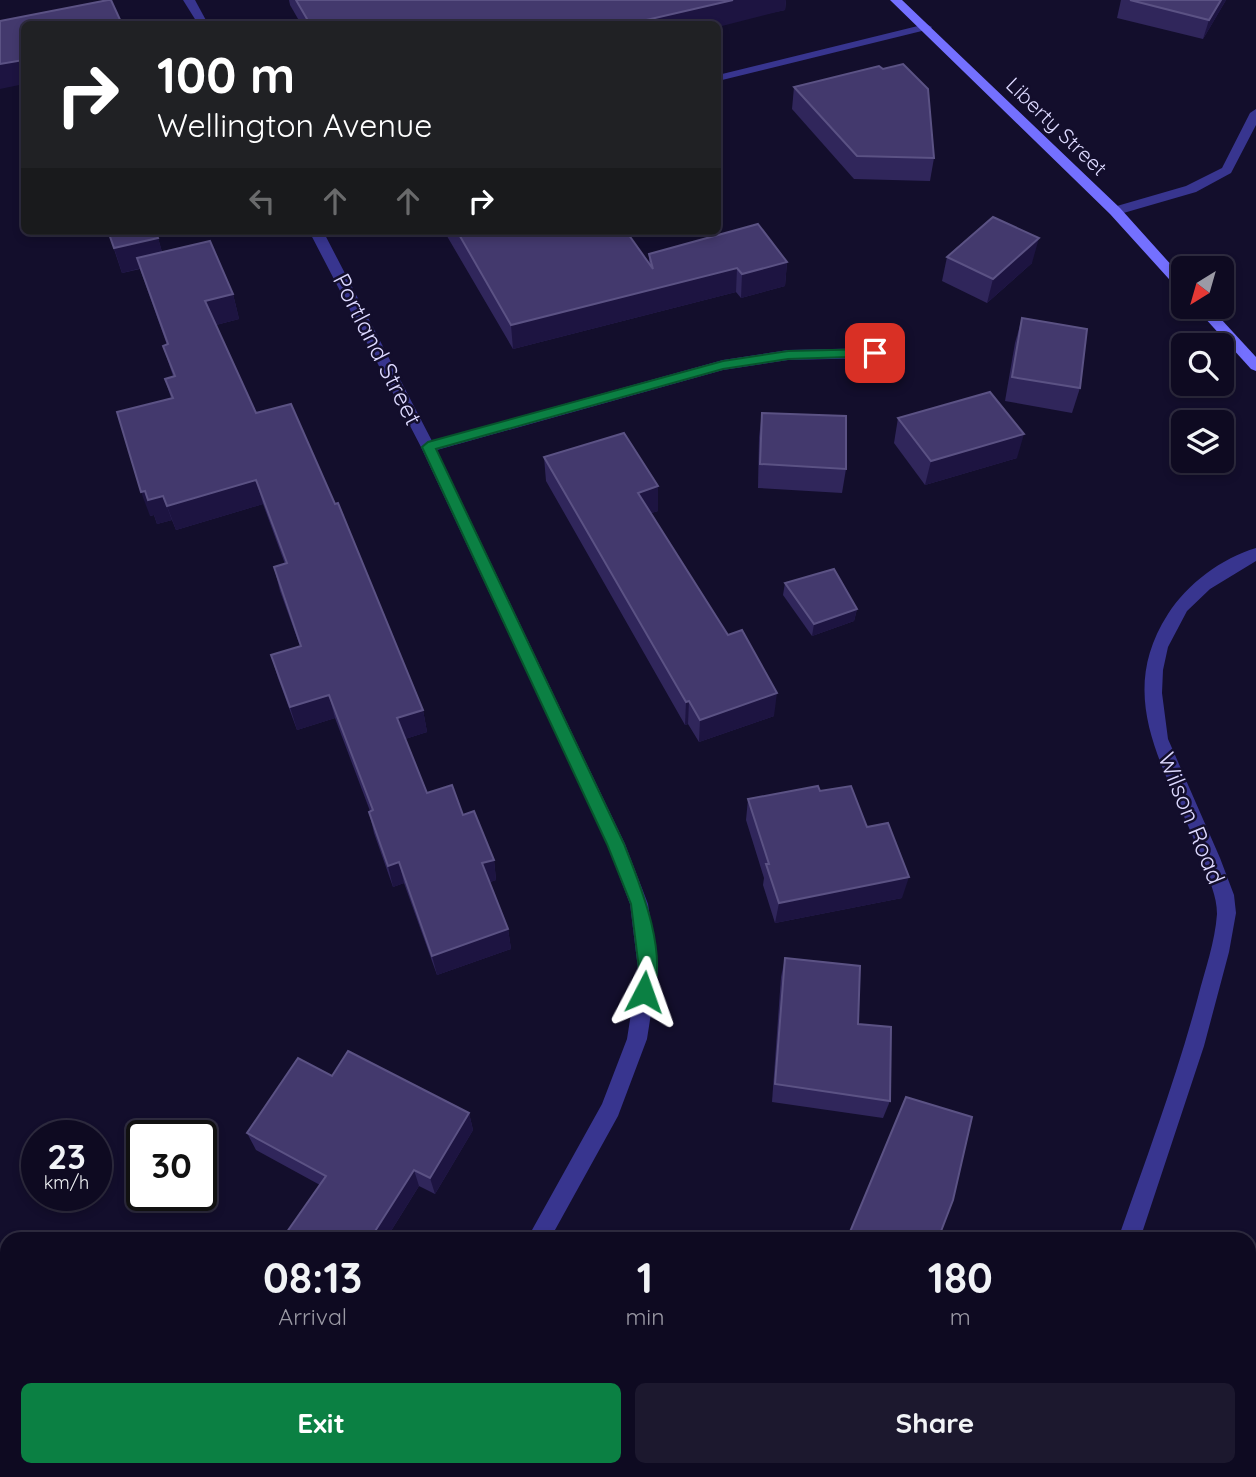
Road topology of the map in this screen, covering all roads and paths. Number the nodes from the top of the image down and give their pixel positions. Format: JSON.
{"nodes":[{"id":1,"x":189,"y":0,"type":"edge"},
{"id":2,"x":896,"y":0,"type":"edge"},
{"id":3,"x":200,"y":21,"type":"edge"},
{"id":4,"x":926,"y":27,"type":"junction"},
{"id":5,"x":721,"y":77,"type":"edge"},
{"id":6,"x":1256,"y":113,"type":"edge"},
{"id":7,"x":1115,"y":211,"type":"junction"},
{"id":8,"x":318,"y":235,"type":"edge"},
{"id":9,"x":1171,"y":273,"type":"edge"},
{"id":10,"x":1213,"y":319,"type":"edge"},
{"id":11,"x":875,"y":353,"type":"dead end"},
{"id":12,"x":1256,"y":366,"type":"edge"},
{"id":13,"x":428,"y":447,"type":"junction"},
{"id":14,"x":1256,"y":554,"type":"edge"},
{"id":15,"x":542,"y":1232,"type":"edge"},
{"id":16,"x":1131,"y":1232,"type":"edge"}],
"edges":[{"from":1,"to":3,"type":"street"},
{"from":2,"to":4,"type":"main road","name":"Liberty Street"},
{"from":4,"to":5,"type":"street"},
{"from":4,"to":7,"type":"main road","name":"Liberty Street"},
{"from":6,"to":7,"type":"street"},
{"from":7,"to":9,"type":"main road","name":"Liberty Street"},
{"from":8,"to":13,"type":"street","name":"Portland Street"},
{"from":10,"to":12,"type":"main road"},
{"from":11,"to":13,"type":"street"},
{"from":13,"to":15,"type":"street","name":"Portland Street"},
{"from":14,"to":16,"type":"street","name":"Wilson Road"}]}
